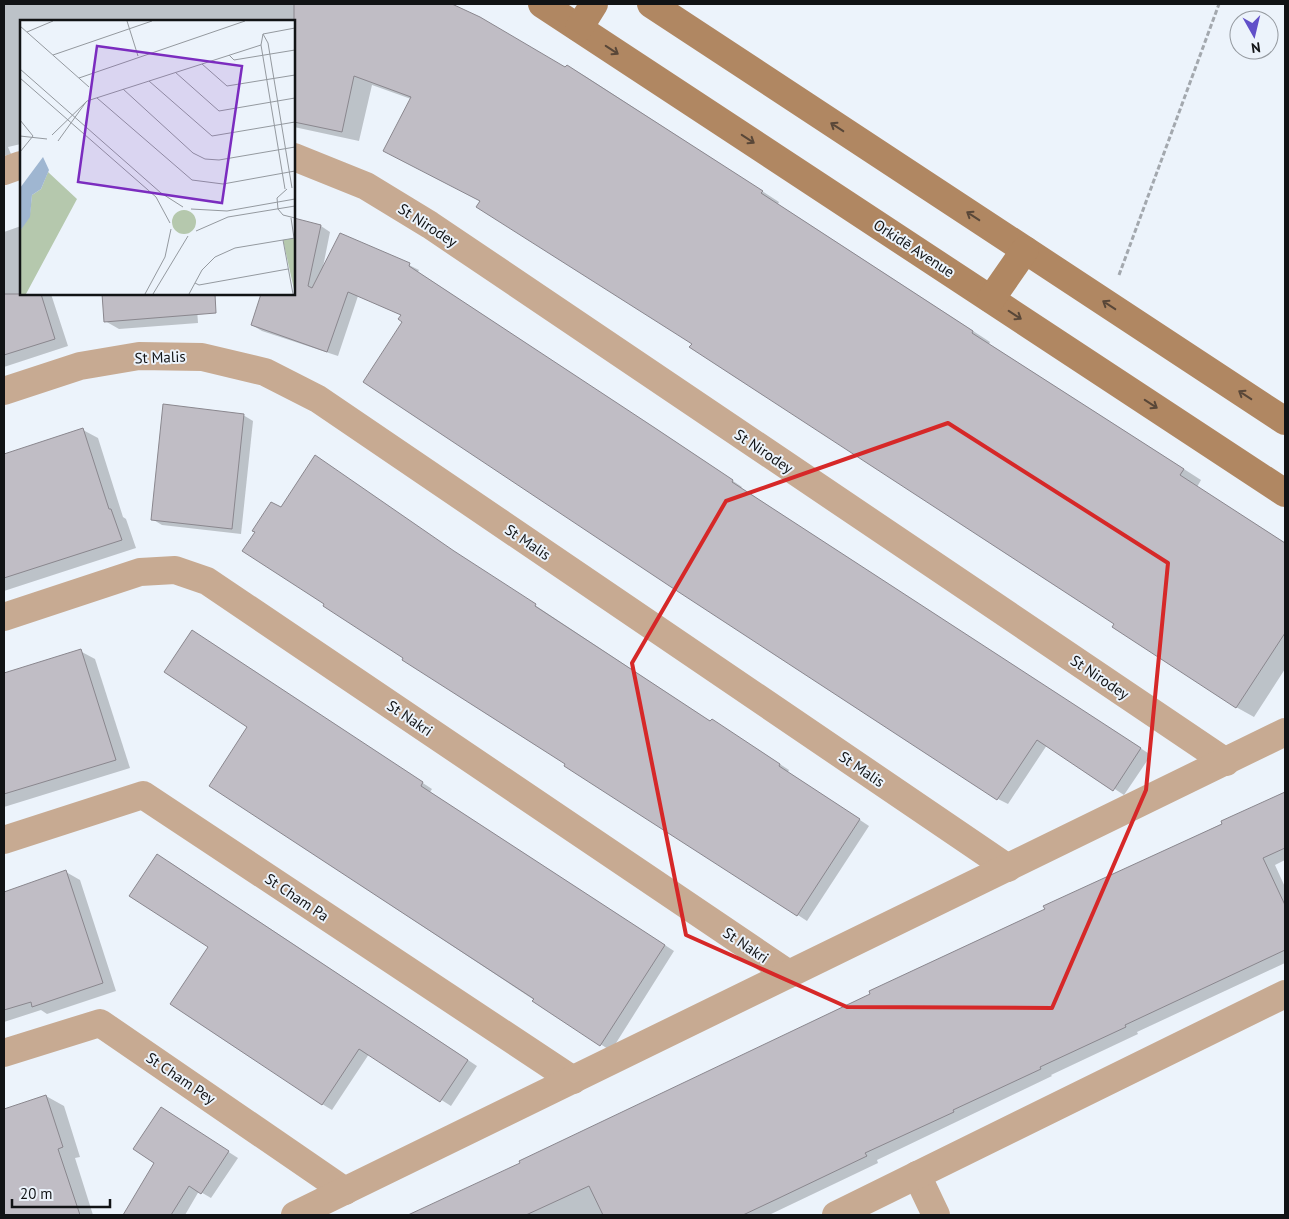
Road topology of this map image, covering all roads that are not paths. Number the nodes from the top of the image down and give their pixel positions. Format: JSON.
{"nodes":[{"id":1,"x":542,"y":4,"type":"edge"},
{"id":2,"x":594,"y":4,"type":"edge"},
{"id":3,"x":650,"y":4,"type":"edge"},
{"id":4,"x":579,"y":28,"type":"junction"},
{"id":5,"x":295,"y":157,"type":"edge"},
{"id":6,"x":20,"y":165,"type":"edge"},
{"id":7,"x":4,"y":171,"type":"edge"},
{"id":8,"x":1026,"y":250,"type":"junction"},
{"id":9,"x":991,"y":299,"type":"junction"},
{"id":10,"x":4,"y":391,"type":"edge"},
{"id":11,"x":1285,"y":421,"type":"edge"},
{"id":12,"x":1285,"y":493,"type":"edge"},
{"id":13,"x":4,"y":617,"type":"edge"},
{"id":14,"x":1285,"y":732,"type":"edge"},
{"id":15,"x":1226,"y":762,"type":"junction"},
{"id":16,"x":4,"y":840,"type":"edge"},
{"id":17,"x":1008,"y":868,"type":"junction"},
{"id":18,"x":789,"y":974,"type":"junction"},
{"id":19,"x":1285,"y":994,"type":"edge"},
{"id":20,"x":4,"y":1054,"type":"edge"},
{"id":21,"x":573,"y":1080,"type":"junction"},
{"id":22,"x":918,"y":1175,"type":"junction"},
{"id":23,"x":346,"y":1191,"type":"junction"},
{"id":24,"x":296,"y":1215,"type":"edge"},
{"id":25,"x":836,"y":1215,"type":"edge"},
{"id":26,"x":936,"y":1215,"type":"edge"}],
"edges":[{"from":1,"to":4,"type":"street","name":"Orkidē Avenue"},
{"from":2,"to":4,"type":"street"},
{"from":8,"to":3,"type":"street","one_way":true},
{"from":4,"to":9,"type":"street","name":"Orkidē Avenue","one_way":true},
{"from":5,"to":15,"type":"street","name":"St Nirodey"},
{"from":6,"to":7,"type":"street"},
{"from":8,"to":9,"type":"street"},
{"from":11,"to":8,"type":"street","one_way":true},
{"from":9,"to":12,"type":"street","name":"Orkidē Avenue","one_way":true},
{"from":10,"to":17,"type":"street","name":"St Malis"},
{"from":13,"to":18,"type":"street","name":"St Nakri"},
{"from":14,"to":15,"type":"street"},
{"from":15,"to":17,"type":"street"},
{"from":16,"to":21,"type":"street","name":"St Cham Pa"},
{"from":17,"to":18,"type":"street"},
{"from":18,"to":21,"type":"street"},
{"from":19,"to":22,"type":"street"},
{"from":20,"to":23,"type":"street","name":"St Cham Pey"},
{"from":21,"to":23,"type":"street"},
{"from":22,"to":25,"type":"street"},
{"from":22,"to":26,"type":"street"},
{"from":23,"to":24,"type":"street"}]}
